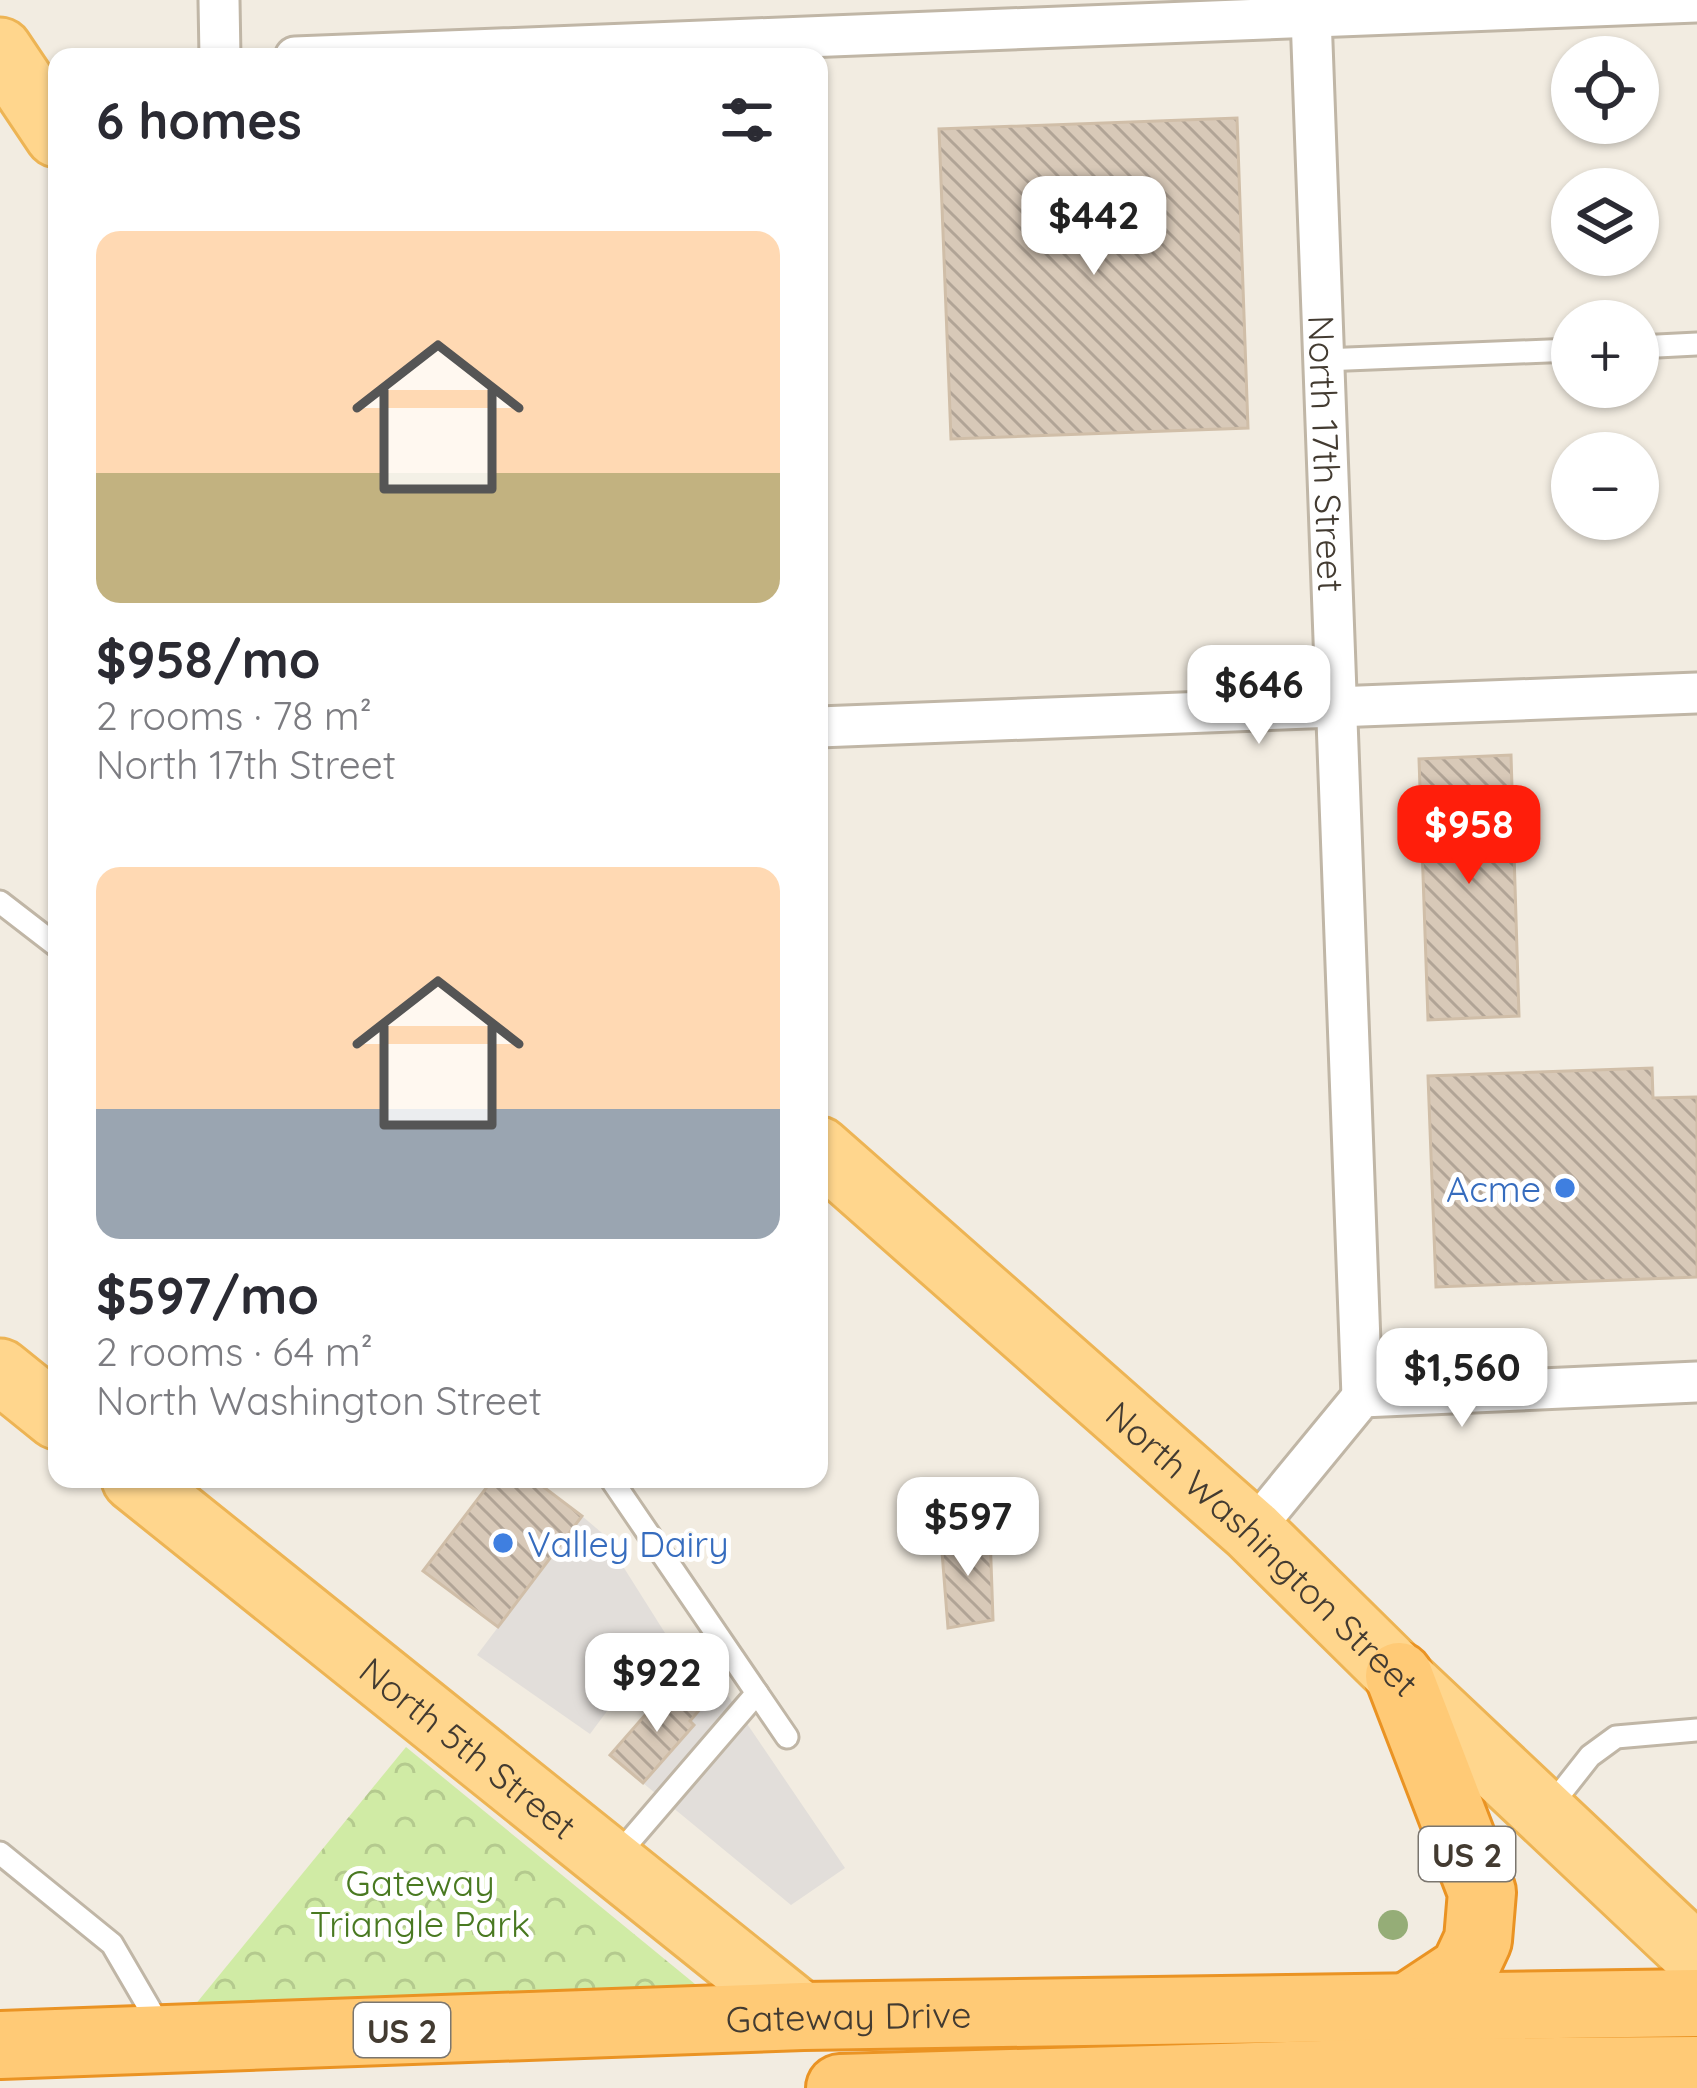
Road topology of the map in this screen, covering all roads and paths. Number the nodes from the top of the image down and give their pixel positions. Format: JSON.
{"nodes":[{"id":1,"x":220,"y":0,"type":"edge"},
{"id":2,"x":1697,"y":2,"type":"edge"},
{"id":3,"x":1311,"y":16,"type":"junction"},
{"id":4,"x":220,"y":48,"type":"edge"},
{"id":5,"x":519,"y":48,"type":"edge"},
{"id":6,"x":0,"y":50,"type":"edge"},
{"id":7,"x":48,"y":122,"type":"edge"},
{"id":8,"x":1697,"y":344,"type":"edge"},
{"id":9,"x":1659,"y":346,"type":"edge"},
{"id":10,"x":1551,"y":351,"type":"edge"},
{"id":11,"x":1323,"y":360,"type":"junction"},
{"id":12,"x":1697,"y":693,"type":"edge"},
{"id":13,"x":1335,"y":706,"type":"junction"},
{"id":14,"x":828,"y":728,"type":"edge"},
{"id":15,"x":0,"y":902,"type":"edge"},
{"id":16,"x":48,"y":939,"type":"edge"},
{"id":17,"x":828,"y":1157,"type":"edge"},
{"id":18,"x":0,"y":1371,"type":"edge"},
{"id":19,"x":1697,"y":1382,"type":"edge"},
{"id":20,"x":1362,"y":1397,"type":"junction"},
{"id":21,"x":48,"y":1410,"type":"edge"},
{"id":22,"x":145,"y":1488,"type":"edge"},
{"id":23,"x":617,"y":1488,"type":"edge"},
{"id":24,"x":1252,"y":1531,"type":"junction"},
{"id":25,"x":1400,"y":1676,"type":"junction"},
{"id":26,"x":757,"y":1693,"type":"junction"},
{"id":27,"x":1697,"y":1730,"type":"edge"},
{"id":28,"x":788,"y":1737,"type":"dead end"},
{"id":29,"x":1545,"y":1813,"type":"junction"},
{"id":30,"x":0,"y":1853,"type":"edge"},
{"id":31,"x":612,"y":1862,"type":"junction"},
{"id":32,"x":1697,"y":1957,"type":"edge"},
{"id":33,"x":1697,"y":2003,"type":"edge"},
{"id":34,"x":1408,"y":2008,"type":"junction"},
{"id":35,"x":803,"y":2016,"type":"junction"},
{"id":36,"x":168,"y":2039,"type":"junction"},
{"id":37,"x":0,"y":2045,"type":"edge"},
{"id":38,"x":1697,"y":2070,"type":"edge"},
{"id":39,"x":1394,"y":2080,"type":"edge"},
{"id":40,"x":887,"y":2087,"type":"edge"},
{"id":41,"x":840,"y":2088,"type":"edge"}],
"edges":[{"from":1,"to":4,"type":"street"},
{"from":2,"to":3,"type":"street"},
{"from":3,"to":5,"type":"street"},
{"from":3,"to":11,"type":"street","name":"North 17th Street"},
{"from":6,"to":7,"type":"main road"},
{"from":8,"to":9,"type":"lane"},
{"from":10,"to":11,"type":"lane"},
{"from":11,"to":13,"type":"street","name":"North 17th Street"},
{"from":12,"to":13,"type":"street"},
{"from":13,"to":14,"type":"street"},
{"from":13,"to":20,"type":"street","name":"North 17th Street"},
{"from":15,"to":16,"type":"lane"},
{"from":17,"to":24,"type":"main road","name":"North Washington Street"},
{"from":18,"to":21,"type":"main road"},
{"from":19,"to":20,"type":"street"},
{"from":20,"to":24,"type":"street"},
{"from":22,"to":31,"type":"main road","name":"North 5th Street"},
{"from":23,"to":26,"type":"lane"},
{"from":24,"to":25,"type":"main road","name":"North Washington Street"},
{"from":25,"to":29,"type":"main road","name":"North Washington Street"},
{"from":25,"to":34,"type":"highway","number":"US 2"},
{"from":26,"to":28,"type":"lane"},
{"from":26,"to":31,"type":"lane"},
{"from":27,"to":29,"type":"lane"},
{"from":29,"to":32,"type":"main road","name":"North Washington Street"},
{"from":30,"to":36,"type":"lane"},
{"from":31,"to":35,"type":"main road","name":"North 5th Street"},
{"from":33,"to":34,"type":"highway","name":"Gateway Drive","number":"US 2"},
{"from":34,"to":35,"type":"highway","name":"Gateway Drive","number":"US 2"},
{"from":35,"to":36,"type":"highway","name":"Gateway Drive","number":"US 2"},
{"from":35,"to":40,"type":"highway"},
{"from":36,"to":37,"type":"highway","name":"Gateway Drive","number":"US 2"},
{"from":38,"to":39,"type":"highway","name":"Gateway Drive"},
{"from":39,"to":40,"type":"highway","name":"Gateway Drive"},
{"from":40,"to":41,"type":"highway","name":"Gateway Drive"}]}
